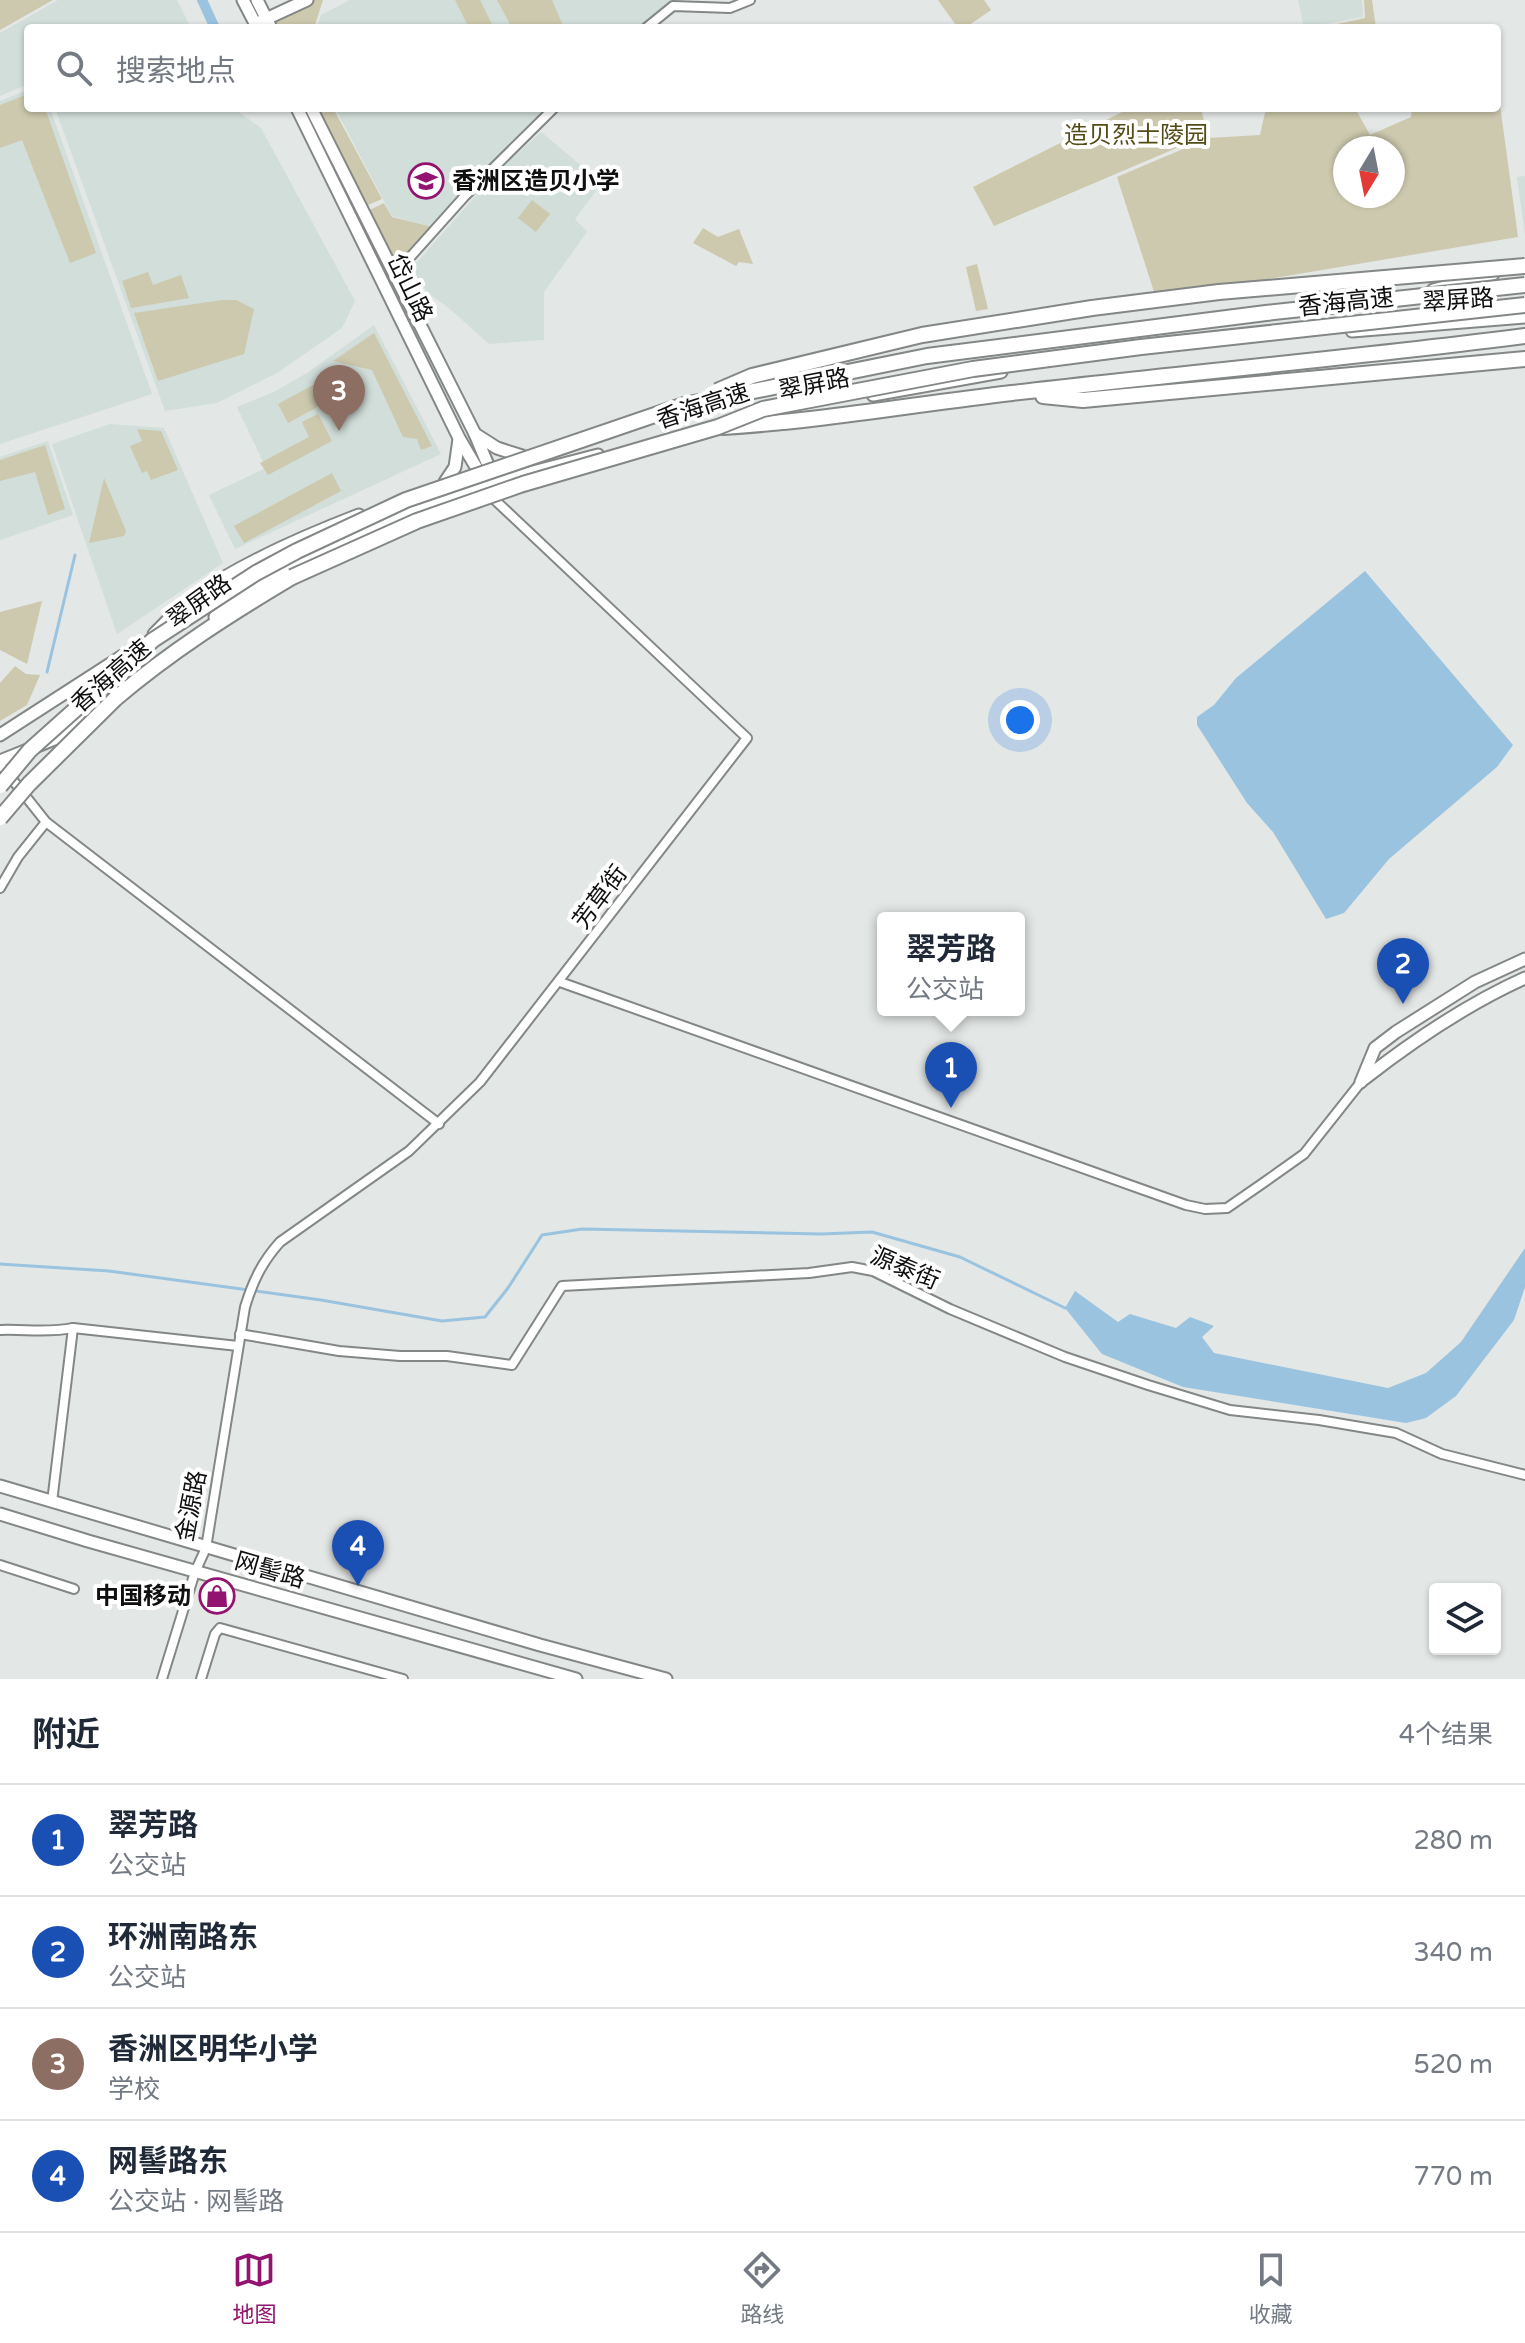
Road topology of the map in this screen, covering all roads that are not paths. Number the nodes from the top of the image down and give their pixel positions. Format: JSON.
{"nodes":[{"id":1,"x":243,"y":0,"type":"edge"},
{"id":2,"x":257,"y":0,"type":"edge"},
{"id":3,"x":307,"y":0,"type":"edge"},
{"id":4,"x":750,"y":0,"type":"edge"},
{"id":5,"x":262,"y":24,"type":"edge"},
{"id":6,"x":263,"y":24,"type":"edge"},
{"id":7,"x":265,"y":24,"type":"edge"},
{"id":8,"x":651,"y":24,"type":"edge"},
{"id":9,"x":299,"y":112,"type":"edge"},
{"id":10,"x":313,"y":112,"type":"edge"},
{"id":11,"x":550,"y":112,"type":"edge"},
{"id":12,"x":1525,"y":265,"type":"edge"},
{"id":13,"x":396,"y":277,"type":"junction"},
{"id":14,"x":1525,"y":283,"type":"edge"},
{"id":15,"x":1422,"y":293,"type":"junction"},
{"id":16,"x":1525,"y":305,"type":"edge"},
{"id":17,"x":1525,"y":317,"type":"edge"},
{"id":18,"x":1525,"y":336,"type":"edge"},
{"id":19,"x":1525,"y":359,"type":"edge"},
{"id":20,"x":1010,"y":393,"type":"junction"},
{"id":21,"x":684,"y":405,"type":"junction"},
{"id":22,"x":718,"y":427,"type":"junction"},
{"id":23,"x":475,"y":434,"type":"junction"},
{"id":24,"x":459,"y":438,"type":"junction"},
{"id":25,"x":522,"y":456,"type":"junction"},
{"id":26,"x":483,"y":467,"type":"junction"},
{"id":27,"x":445,"y":482,"type":"junction"},
{"id":28,"x":491,"y":483,"type":"junction"},
{"id":29,"x":0,"y":735,"type":"edge"},
{"id":30,"x":0,"y":763,"type":"edge"},
{"id":31,"x":0,"y":786,"type":"edge"},
{"id":32,"x":0,"y":818,"type":"edge"},
{"id":33,"x":46,"y":822,"type":"junction"},
{"id":34,"x":0,"y":888,"type":"edge"},
{"id":35,"x":1525,"y":959,"type":"edge"},
{"id":36,"x":1525,"y":978,"type":"edge"},
{"id":37,"x":560,"y":982,"type":"junction"},
{"id":38,"x":1361,"y":1082,"type":"junction"},
{"id":39,"x":439,"y":1124,"type":"junction"},
{"id":40,"x":73,"y":1328,"type":"junction"},
{"id":41,"x":0,"y":1330,"type":"edge"},
{"id":42,"x":240,"y":1334,"type":"junction"},
{"id":43,"x":238,"y":1346,"type":"junction"},
{"id":44,"x":1525,"y":1475,"type":"edge"},
{"id":45,"x":0,"y":1486,"type":"edge"},
{"id":46,"x":52,"y":1502,"type":"junction"},
{"id":47,"x":0,"y":1514,"type":"edge"},
{"id":48,"x":206,"y":1548,"type":"junction"},
{"id":49,"x":0,"y":1565,"type":"edge"},
{"id":50,"x":195,"y":1572,"type":"junction"},
{"id":51,"x":74,"y":1589,"type":"dead end"},
{"id":52,"x":162,"y":1679,"type":"edge"},
{"id":53,"x":201,"y":1679,"type":"edge"},
{"id":54,"x":403,"y":1679,"type":"edge"},
{"id":55,"x":576,"y":1679,"type":"edge"},
{"id":56,"x":666,"y":1679,"type":"edge"}],
"edges":[{"from":1,"to":5,"type":"main road"},
{"from":2,"to":6,"type":"main road"},
{"from":3,"to":7,"type":"main road"},
{"from":4,"to":8,"type":"street"},
{"from":9,"to":24,"type":"main road","name":"岱山路"},
{"from":10,"to":13,"type":"main road","name":"岱山路"},
{"from":11,"to":13,"type":"street"},
{"from":12,"to":15,"type":"main road"},
{"from":12,"to":21,"type":"highway","bridge":true},
{"from":13,"to":23,"type":"main road","name":"岱山路"},
{"from":14,"to":15,"type":"main road","name":"翠屏路"},
{"from":14,"to":21,"type":"highway","name":"香海高速","bridge":true},
{"from":15,"to":25,"type":"main road","name":"翠屏路"},
{"from":16,"to":22,"type":"highway","name":"香海高速","bridge":true},
{"from":17,"to":28,"type":"main road","name":"翠屏路"},
{"from":18,"to":20,"type":"highway"},
{"from":19,"to":20,"type":"highway"},
{"from":20,"to":22,"type":"highway"},
{"from":21,"to":31,"type":"highway","name":"香海高速","bridge":true},
{"from":22,"to":32,"type":"highway","name":"香海高速","bridge":true},
{"from":23,"to":25,"type":"main road"},
{"from":23,"to":26,"type":"main road","name":"岱山路"},
{"from":24,"to":26,"type":"main road","name":"岱山路"},
{"from":24,"to":27,"type":"main road"},
{"from":25,"to":26,"type":"main road","name":"翠屏路"},
{"from":26,"to":27,"type":"main road","name":"翠屏路"},
{"from":26,"to":28,"type":"main road","name":"岱山路"},
{"from":27,"to":29,"type":"main road","name":"翠屏路"},
{"from":28,"to":30,"type":"main road","name":"翠屏路"},
{"from":28,"to":37,"type":"street","name":"芳草街"},
{"from":30,"to":33,"type":"street"},
{"from":33,"to":34,"type":"street"},
{"from":33,"to":39,"type":"street"},
{"from":35,"to":38,"type":"main road"},
{"from":36,"to":38,"type":"main road"},
{"from":37,"to":38,"type":"street"},
{"from":37,"to":39,"type":"street","name":"芳草街"},
{"from":39,"to":42,"type":"street","name":"芳草街"},
{"from":40,"to":41,"type":"street"},
{"from":40,"to":43,"type":"street"},
{"from":40,"to":46,"type":"street"},
{"from":42,"to":43,"type":"street","name":"金源路"},
{"from":42,"to":44,"type":"street","name":"源泰街"},
{"from":43,"to":48,"type":"street","name":"金源路"},
{"from":45,"to":46,"type":"main road"},
{"from":46,"to":48,"type":"main road"},
{"from":47,"to":50,"type":"main road","name":"网髻路"},
{"from":48,"to":50,"type":"street","name":"金源路"},
{"from":48,"to":56,"type":"main road"},
{"from":49,"to":51,"type":"street"},
{"from":50,"to":52,"type":"street","name":"金源路"},
{"from":50,"to":55,"type":"main road","name":"网髻路"},
{"from":53,"to":54,"type":"street"}]}
